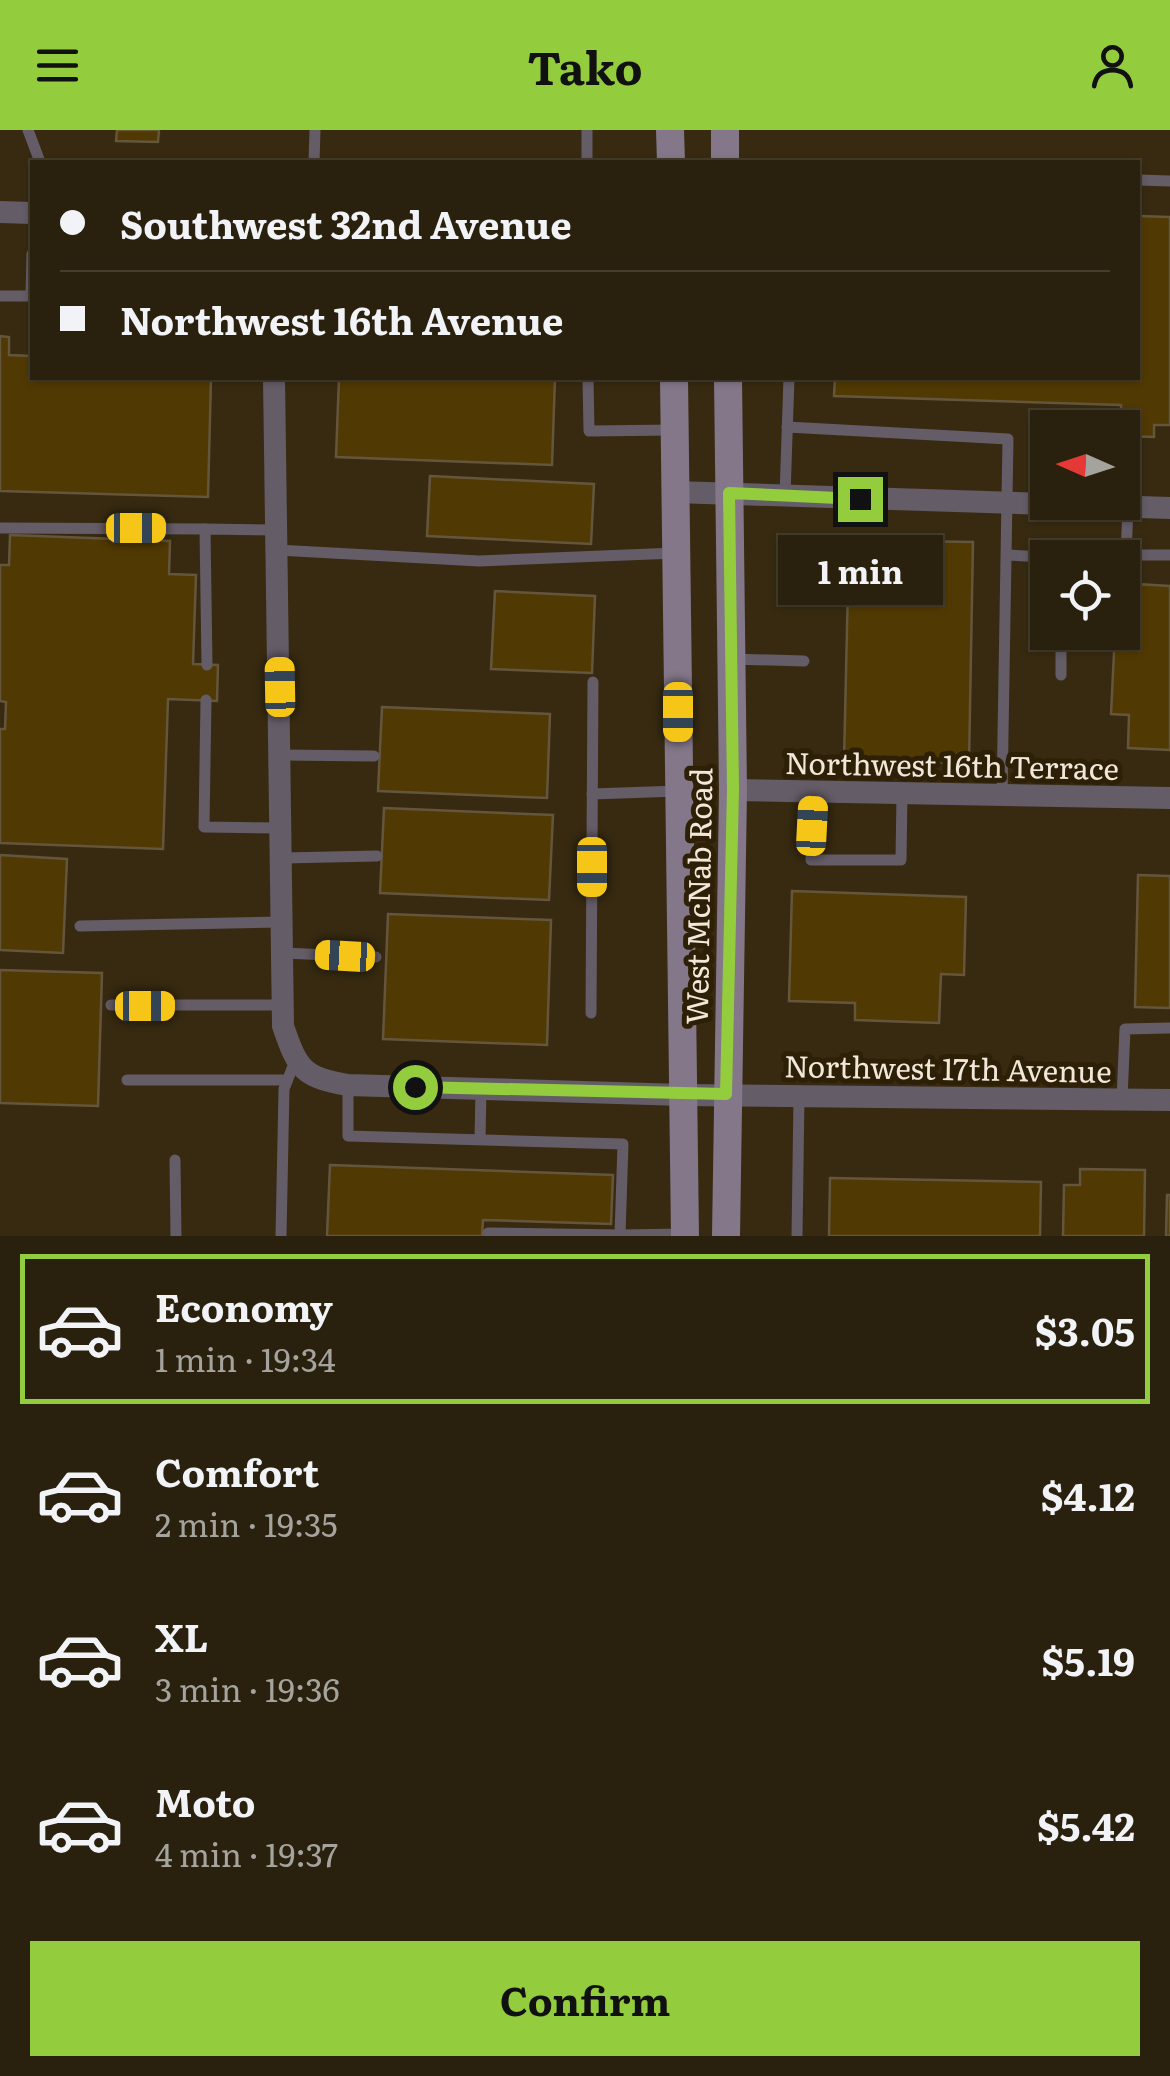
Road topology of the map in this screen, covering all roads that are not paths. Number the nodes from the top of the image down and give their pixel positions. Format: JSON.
{"nodes":[{"id":1,"x":28,"y":130,"type":"edge"},
{"id":2,"x":315,"y":130,"type":"edge"},
{"id":3,"x":586,"y":130,"type":"edge"},
{"id":4,"x":670,"y":130,"type":"edge"},
{"id":5,"x":724,"y":130,"type":"edge"},
{"id":6,"x":39,"y":160,"type":"edge"},
{"id":7,"x":314,"y":160,"type":"edge"},
{"id":8,"x":586,"y":160,"type":"edge"},
{"id":9,"x":671,"y":160,"type":"edge"},
{"id":10,"x":725,"y":160,"type":"edge"},
{"id":11,"x":1140,"y":180,"type":"edge"},
{"id":12,"x":1170,"y":181,"type":"edge"},
{"id":13,"x":0,"y":212,"type":"edge"},
{"id":14,"x":30,"y":214,"type":"edge"},
{"id":15,"x":0,"y":296,"type":"edge"},
{"id":16,"x":30,"y":296,"type":"edge"},
{"id":17,"x":274,"y":380,"type":"edge"},
{"id":18,"x":588,"y":380,"type":"edge"},
{"id":19,"x":674,"y":380,"type":"edge"},
{"id":20,"x":728,"y":380,"type":"edge"},
{"id":21,"x":789,"y":380,"type":"edge"},
{"id":22,"x":788,"y":427,"type":"junction"},
{"id":23,"x":674,"y":430,"type":"junction"},
{"id":24,"x":675,"y":492,"type":"junction"},
{"id":25,"x":729,"y":493,"type":"junction"},
{"id":26,"x":786,"y":495,"type":"junction"},
{"id":27,"x":1008,"y":506,"type":"junction"},
{"id":28,"x":1030,"y":506,"type":"edge"},
{"id":29,"x":1140,"y":507,"type":"edge"},
{"id":30,"x":1170,"y":508,"type":"edge"},
{"id":31,"x":1127,"y":520,"type":"edge"},
{"id":32,"x":0,"y":528,"type":"edge"},
{"id":33,"x":205,"y":529,"type":"junction"},
{"id":34,"x":276,"y":540,"type":"junction"},
{"id":35,"x":676,"y":553,"type":"junction"},
{"id":36,"x":1007,"y":555,"type":"junction"},
{"id":37,"x":1170,"y":555,"type":"edge"},
{"id":38,"x":1030,"y":556,"type":"edge"},
{"id":39,"x":1061,"y":650,"type":"edge"},
{"id":40,"x":731,"y":659,"type":"junction"},
{"id":41,"x":804,"y":661,"type":"dead end"},
{"id":42,"x":207,"y":664,"type":"dead end"},
{"id":43,"x":1060,"y":676,"type":"dead end"},
{"id":44,"x":593,"y":682,"type":"dead end"},
{"id":45,"x":206,"y":700,"type":"dead end"},
{"id":46,"x":282,"y":755,"type":"junction"},
{"id":47,"x":374,"y":756,"type":"dead end"},
{"id":48,"x":733,"y":790,"type":"junction"},
{"id":49,"x":679,"y":792,"type":"junction"},
{"id":50,"x":814,"y":792,"type":"junction"},
{"id":51,"x":592,"y":794,"type":"junction"},
{"id":52,"x":902,"y":794,"type":"junction"},
{"id":53,"x":1002,"y":795,"type":"junction"},
{"id":54,"x":1170,"y":798,"type":"edge"},
{"id":55,"x":283,"y":828,"type":"junction"},
{"id":56,"x":377,"y":856,"type":"dead end"},
{"id":57,"x":283,"y":858,"type":"junction"},
{"id":58,"x":283,"y":922,"type":"junction"},
{"id":59,"x":80,"y":926,"type":"dead end"},
{"id":60,"x":283,"y":953,"type":"junction"},
{"id":61,"x":376,"y":958,"type":"dead end"},
{"id":62,"x":284,"y":1005,"type":"junction"},
{"id":63,"x":110,"y":1006,"type":"dead end"},
{"id":64,"x":591,"y":1013,"type":"dead end"},
{"id":65,"x":1170,"y":1028,"type":"edge"},
{"id":66,"x":291,"y":1070,"type":"junction"},
{"id":67,"x":127,"y":1080,"type":"dead end"},
{"id":68,"x":348,"y":1085,"type":"junction"},
{"id":69,"x":481,"y":1089,"type":"junction"},
{"id":70,"x":726,"y":1094,"type":"junction"},
{"id":71,"x":683,"y":1095,"type":"junction"},
{"id":72,"x":799,"y":1096,"type":"junction"},
{"id":73,"x":1122,"y":1100,"type":"junction"},
{"id":74,"x":1170,"y":1100,"type":"edge"},
{"id":75,"x":480,"y":1140,"type":"junction"},
{"id":76,"x":174,"y":1160,"type":"dead end"},
{"id":77,"x":488,"y":1233,"type":"dead end"},
{"id":78,"x":685,"y":1235,"type":"edge"},
{"id":79,"x":176,"y":1236,"type":"edge"},
{"id":80,"x":282,"y":1236,"type":"edge"},
{"id":81,"x":620,"y":1236,"type":"edge"},
{"id":82,"x":726,"y":1236,"type":"edge"},
{"id":83,"x":797,"y":1236,"type":"edge"}],
"edges":[{"from":1,"to":6,"type":"lane"},
{"from":2,"to":7,"type":"lane"},
{"from":3,"to":8,"type":"lane"},
{"from":4,"to":9,"type":"main road"},
{"from":5,"to":10,"type":"main road"},
{"from":11,"to":12,"type":"lane"},
{"from":13,"to":14,"type":"street"},
{"from":15,"to":16,"type":"lane"},
{"from":17,"to":34,"type":"street"},
{"from":18,"to":23,"type":"lane"},
{"from":19,"to":23,"type":"main road","name":"West McNab Road"},
{"from":20,"to":25,"type":"main road","name":"West McNab Road"},
{"from":21,"to":22,"type":"lane"},
{"from":22,"to":26,"type":"lane"},
{"from":22,"to":27,"type":"lane"},
{"from":23,"to":24,"type":"main road","name":"West McNab Road"},
{"from":24,"to":25,"type":"street"},
{"from":24,"to":35,"type":"main road","name":"West McNab Road"},
{"from":25,"to":26,"type":"street"},
{"from":25,"to":40,"type":"main road","name":"West McNab Road"},
{"from":26,"to":27,"type":"street"},
{"from":27,"to":28,"type":"street"},
{"from":27,"to":36,"type":"lane"},
{"from":29,"to":30,"type":"street"},
{"from":31,"to":37,"type":"lane"},
{"from":32,"to":33,"type":"lane"},
{"from":33,"to":34,"type":"lane"},
{"from":33,"to":42,"type":"lane"},
{"from":34,"to":35,"type":"lane"},
{"from":34,"to":46,"type":"street"},
{"from":35,"to":49,"type":"main road","name":"West McNab Road"},
{"from":36,"to":38,"type":"lane"},
{"from":36,"to":53,"type":"lane"},
{"from":39,"to":43,"type":"lane"},
{"from":40,"to":41,"type":"lane"},
{"from":40,"to":48,"type":"main road","name":"West McNab Road"},
{"from":44,"to":51,"type":"lane"},
{"from":45,"to":55,"type":"lane"},
{"from":46,"to":47,"type":"lane"},
{"from":46,"to":55,"type":"street"},
{"from":48,"to":50,"type":"street","name":"Northwest 16th Terrace"},
{"from":48,"to":70,"type":"main road","name":"West McNab Road"},
{"from":49,"to":51,"type":"lane"},
{"from":49,"to":71,"type":"main road","name":"West McNab Road"},
{"from":50,"to":52,"type":"street","name":"Northwest 16th Terrace"},
{"from":50,"to":52,"type":"lane"},
{"from":51,"to":64,"type":"lane"},
{"from":52,"to":53,"type":"street","name":"Northwest 16th Terrace"},
{"from":53,"to":54,"type":"street","name":"Northwest 16th Terrace"},
{"from":55,"to":57,"type":"street"},
{"from":56,"to":57,"type":"lane"},
{"from":57,"to":58,"type":"street"},
{"from":58,"to":59,"type":"lane"},
{"from":58,"to":60,"type":"street"},
{"from":60,"to":61,"type":"lane"},
{"from":60,"to":62,"type":"street"},
{"from":62,"to":63,"type":"lane"},
{"from":62,"to":66,"type":"street"},
{"from":65,"to":73,"type":"lane"},
{"from":66,"to":67,"type":"lane"},
{"from":66,"to":68,"type":"street","name":"Northwest 17th Avenue"},
{"from":66,"to":80,"type":"lane"},
{"from":68,"to":69,"type":"street","name":"Northwest 17th Avenue"},
{"from":68,"to":75,"type":"lane"},
{"from":69,"to":71,"type":"street","name":"Northwest 17th Avenue"},
{"from":69,"to":75,"type":"lane"},
{"from":70,"to":71,"type":"street","name":"Northwest 17th Avenue"},
{"from":70,"to":72,"type":"street","name":"Northwest 17th Avenue"},
{"from":70,"to":82,"type":"main road","name":"West McNab Road"},
{"from":71,"to":78,"type":"main road","name":"West McNab Road"},
{"from":72,"to":73,"type":"street","name":"Northwest 17th Avenue"},
{"from":72,"to":83,"type":"lane"},
{"from":73,"to":74,"type":"street","name":"Northwest 17th Avenue"},
{"from":75,"to":81,"type":"lane"},
{"from":76,"to":79,"type":"lane"},
{"from":77,"to":81,"type":"lane"},
{"from":78,"to":81,"type":"lane"}]}
